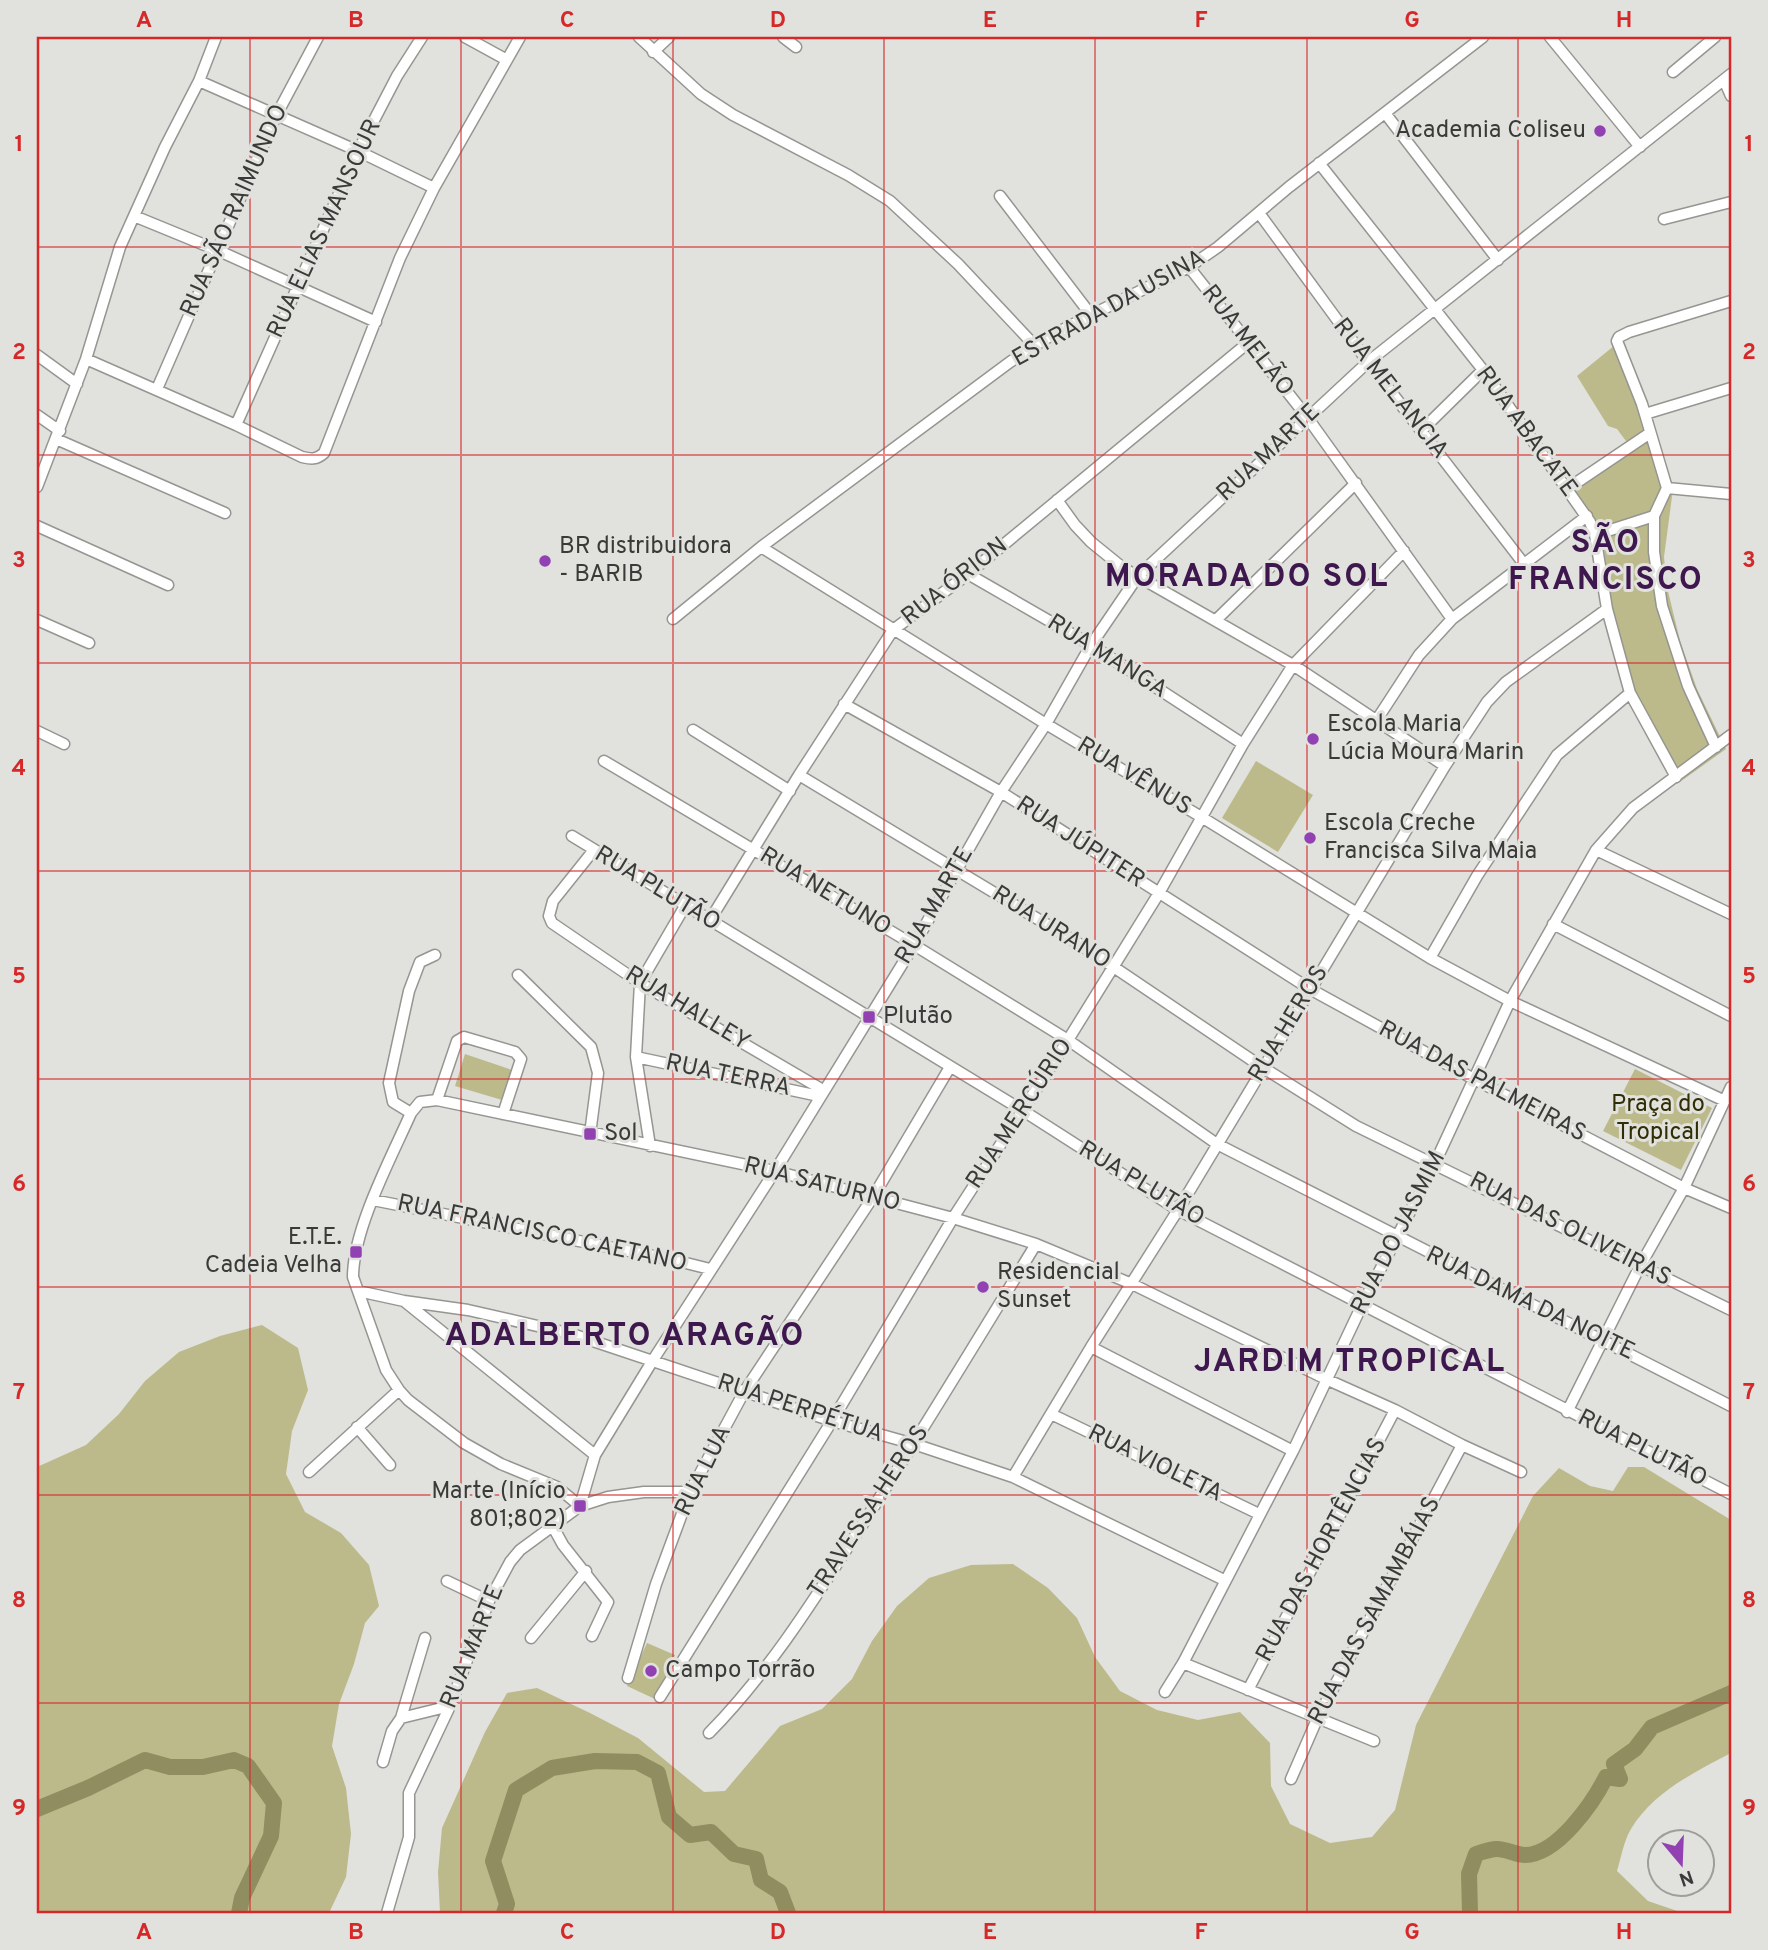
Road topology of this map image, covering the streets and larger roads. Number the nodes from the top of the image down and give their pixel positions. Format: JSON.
{"nodes":[{"id":1,"x":216,"y":37,"type":"edge"},
{"id":2,"x":318,"y":37,"type":"edge"},
{"id":3,"x":422,"y":37,"type":"edge"},
{"id":4,"x":465,"y":37,"type":"edge"},
{"id":5,"x":520,"y":37,"type":"edge"},
{"id":6,"x":639,"y":37,"type":"edge"},
{"id":7,"x":669,"y":37,"type":"edge"},
{"id":8,"x":783,"y":37,"type":"edge"},
{"id":9,"x":1483,"y":37,"type":"edge"},
{"id":10,"x":1550,"y":37,"type":"edge"},
{"id":11,"x":1715,"y":37,"type":"edge"},
{"id":12,"x":796,"y":47,"type":"dead end"},
{"id":13,"x":653,"y":52,"type":"junction"},
{"id":14,"x":507,"y":60,"type":"junction"},
{"id":15,"x":1673,"y":72,"type":"dead end"},
{"id":16,"x":1728,"y":77,"type":"edge"},
{"id":17,"x":199,"y":81,"type":"junction"},
{"id":18,"x":1731,"y":96,"type":"edge"},
{"id":19,"x":1385,"y":113,"type":"junction"},
{"id":20,"x":276,"y":116,"type":"junction"},
{"id":21,"x":1640,"y":147,"type":"junction"},
{"id":22,"x":358,"y":151,"type":"junction"},
{"id":23,"x":1319,"y":163,"type":"junction"},
{"id":24,"x":434,"y":188,"type":"junction"},
{"id":25,"x":1000,"y":195,"type":"dead end"},
{"id":26,"x":1731,"y":202,"type":"edge"},
{"id":27,"x":1259,"y":213,"type":"junction"},
{"id":28,"x":134,"y":216,"type":"junction"},
{"id":29,"x":1664,"y":219,"type":"dead end"},
{"id":30,"x":217,"y":250,"type":"junction"},
{"id":31,"x":1498,"y":260,"type":"junction"},
{"id":32,"x":1189,"y":267,"type":"junction"},
{"id":33,"x":299,"y":287,"type":"junction"},
{"id":34,"x":1731,"y":301,"type":"edge"},
{"id":35,"x":1435,"y":308,"type":"junction"},
{"id":36,"x":1091,"y":315,"type":"junction"},
{"id":37,"x":376,"y":322,"type":"junction"},
{"id":38,"x":1249,"y":342,"type":"junction"},
{"id":39,"x":1036,"y":347,"type":"junction"},
{"id":40,"x":37,"y":355,"type":"edge"},
{"id":41,"x":86,"y":359,"type":"junction"},
{"id":42,"x":1368,"y":362,"type":"junction"},
{"id":43,"x":1483,"y":370,"type":"junction"},
{"id":44,"x":77,"y":384,"type":"junction"},
{"id":45,"x":1731,"y":388,"type":"edge"},
{"id":46,"x":157,"y":389,"type":"junction"},
{"id":47,"x":1645,"y":414,"type":"junction"},
{"id":48,"x":37,"y":415,"type":"edge"},
{"id":49,"x":1307,"y":417,"type":"junction"},
{"id":50,"x":236,"y":425,"type":"junction"},
{"id":51,"x":1422,"y":430,"type":"junction"},
{"id":52,"x":1650,"y":433,"type":"junction"},
{"id":53,"x":58,"y":435,"type":"junction"},
{"id":54,"x":1356,"y":483,"type":"junction"},
{"id":55,"x":37,"y":487,"type":"edge"},
{"id":56,"x":1667,"y":488,"type":"junction"},
{"id":57,"x":1567,"y":489,"type":"junction"},
{"id":58,"x":1731,"y":494,"type":"edge"},
{"id":59,"x":1057,"y":500,"type":"junction"},
{"id":60,"x":225,"y":513,"type":"dead end"},
{"id":61,"x":1587,"y":516,"type":"junction"},
{"id":62,"x":1654,"y":516,"type":"junction"},
{"id":63,"x":37,"y":526,"type":"edge"},
{"id":64,"x":1595,"y":535,"type":"junction"},
{"id":65,"x":761,"y":547,"type":"junction"},
{"id":66,"x":1404,"y":551,"type":"junction"},
{"id":67,"x":1524,"y":564,"type":"junction"},
{"id":68,"x":968,"y":574,"type":"junction"},
{"id":69,"x":1138,"y":576,"type":"junction"},
{"id":70,"x":168,"y":585,"type":"dead end"},
{"id":71,"x":1607,"y":609,"type":"junction"},
{"id":72,"x":673,"y":619,"type":"dead end"},
{"id":73,"x":1452,"y":619,"type":"junction"},
{"id":74,"x":1216,"y":620,"type":"junction"},
{"id":75,"x":37,"y":621,"type":"edge"},
{"id":76,"x":893,"y":630,"type":"junction"},
{"id":77,"x":89,"y":643,"type":"dead end"},
{"id":78,"x":1091,"y":645,"type":"junction"},
{"id":79,"x":1293,"y":666,"type":"junction"},
{"id":80,"x":1630,"y":693,"type":"junction"},
{"id":81,"x":844,"y":704,"type":"junction"},
{"id":82,"x":1376,"y":721,"type":"junction"},
{"id":83,"x":1046,"y":724,"type":"junction"},
{"id":84,"x":693,"y":730,"type":"dead end"},
{"id":85,"x":37,"y":731,"type":"edge"},
{"id":86,"x":1726,"y":743,"type":"edge"},
{"id":87,"x":64,"y":744,"type":"dead end"},
{"id":88,"x":1243,"y":744,"type":"junction"},
{"id":89,"x":604,"y":761,"type":"dead end"},
{"id":90,"x":1446,"y":766,"type":"junction"},
{"id":91,"x":799,"y":775,"type":"junction"},
{"id":92,"x":1676,"y":777,"type":"junction"},
{"id":93,"x":790,"y":791,"type":"junction"},
{"id":94,"x":1000,"y":792,"type":"junction"},
{"id":95,"x":1203,"y":818,"type":"junction"},
{"id":96,"x":572,"y":836,"type":"dead end"},
{"id":97,"x":754,"y":850,"type":"junction"},
{"id":98,"x":1596,"y":850,"type":"junction"},
{"id":99,"x":593,"y":851,"type":"junction"},
{"id":100,"x":956,"y":869,"type":"junction"},
{"id":101,"x":1159,"y":893,"type":"junction"},
{"id":102,"x":685,"y":906,"type":"junction"},
{"id":103,"x":1357,"y":914,"type":"junction"},
{"id":104,"x":1731,"y":914,"type":"edge"},
{"id":105,"x":710,"y":920,"type":"junction"},
{"id":106,"x":1553,"y":924,"type":"junction"},
{"id":107,"x":914,"y":945,"type":"junction"},
{"id":108,"x":435,"y":955,"type":"dead end"},
{"id":109,"x":1430,"y":958,"type":"junction"},
{"id":110,"x":1112,"y":966,"type":"junction"},
{"id":111,"x":518,"y":975,"type":"dead end"},
{"id":112,"x":640,"y":983,"type":"junction"},
{"id":113,"x":1310,"y":989,"type":"junction"},
{"id":114,"x":1510,"y":1001,"type":"junction"},
{"id":115,"x":1731,"y":1016,"type":"edge"},
{"id":116,"x":869,"y":1017,"type":"junction"},
{"id":117,"x":1068,"y":1040,"type":"junction"},
{"id":118,"x":636,"y":1057,"type":"junction"},
{"id":119,"x":1262,"y":1067,"type":"junction"},
{"id":120,"x":950,"y":1068,"type":"junction"},
{"id":121,"x":1472,"y":1078,"type":"junction"},
{"id":122,"x":1731,"y":1087,"type":"edge"},
{"id":123,"x":822,"y":1093,"type":"junction"},
{"id":124,"x":437,"y":1100,"type":"junction"},
{"id":125,"x":1725,"y":1101,"type":"junction"},
{"id":126,"x":1022,"y":1110,"type":"junction"},
{"id":127,"x":411,"y":1113,"type":"junction"},
{"id":128,"x":503,"y":1114,"type":"junction"},
{"id":129,"x":590,"y":1134,"type":"junction"},
{"id":130,"x":1217,"y":1144,"type":"junction"},
{"id":131,"x":650,"y":1146,"type":"junction"},
{"id":132,"x":1435,"y":1163,"type":"junction"},
{"id":133,"x":775,"y":1171,"type":"junction"},
{"id":134,"x":1684,"y":1188,"type":"junction"},
{"id":135,"x":873,"y":1197,"type":"junction"},
{"id":136,"x":373,"y":1199,"type":"junction"},
{"id":137,"x":1731,"y":1208,"type":"edge"},
{"id":138,"x":1178,"y":1210,"type":"junction"},
{"id":139,"x":953,"y":1217,"type":"junction"},
{"id":140,"x":1396,"y":1237,"type":"junction"},
{"id":141,"x":1036,"y":1244,"type":"junction"},
{"id":142,"x":1640,"y":1266,"type":"junction"},
{"id":143,"x":710,"y":1269,"type":"junction"},
{"id":144,"x":1132,"y":1284,"type":"junction"},
{"id":145,"x":358,"y":1291,"type":"junction"},
{"id":146,"x":404,"y":1301,"type":"junction"},
{"id":147,"x":1362,"y":1305,"type":"junction"},
{"id":148,"x":1731,"y":1310,"type":"edge"},
{"id":149,"x":1605,"y":1340,"type":"junction"},
{"id":150,"x":1091,"y":1347,"type":"junction"},
{"id":151,"x":653,"y":1360,"type":"junction"},
{"id":152,"x":1328,"y":1380,"type":"junction"},
{"id":153,"x":399,"y":1390,"type":"junction"},
{"id":154,"x":744,"y":1392,"type":"junction"},
{"id":155,"x":1731,"y":1406,"type":"edge"},
{"id":156,"x":1395,"y":1410,"type":"junction"},
{"id":157,"x":1567,"y":1412,"type":"junction"},
{"id":158,"x":1051,"y":1414,"type":"junction"},
{"id":159,"x":832,"y":1421,"type":"junction"},
{"id":160,"x":357,"y":1427,"type":"junction"},
{"id":161,"x":914,"y":1444,"type":"junction"},
{"id":162,"x":1462,"y":1445,"type":"junction"},
{"id":163,"x":1293,"y":1451,"type":"junction"},
{"id":164,"x":595,"y":1455,"type":"junction"},
{"id":165,"x":390,"y":1465,"type":"dead end"},
{"id":166,"x":309,"y":1472,"type":"dead end"},
{"id":167,"x":1521,"y":1472,"type":"dead end"},
{"id":168,"x":1013,"y":1477,"type":"junction"},
{"id":169,"x":690,"y":1492,"type":"junction"},
{"id":170,"x":1731,"y":1494,"type":"edge"},
{"id":171,"x":580,"y":1506,"type":"junction"},
{"id":172,"x":1259,"y":1514,"type":"junction"},
{"id":173,"x":552,"y":1525,"type":"junction"},
{"id":174,"x":586,"y":1571,"type":"junction"},
{"id":175,"x":1224,"y":1580,"type":"junction"},
{"id":176,"x":447,"y":1581,"type":"dead end"},
{"id":177,"x":489,"y":1601,"type":"junction"},
{"id":178,"x":592,"y":1636,"type":"dead end"},
{"id":179,"x":425,"y":1638,"type":"dead end"},
{"id":180,"x":531,"y":1638,"type":"dead end"},
{"id":181,"x":1183,"y":1662,"type":"junction"},
{"id":182,"x":628,"y":1678,"type":"dead end"},
{"id":183,"x":1248,"y":1690,"type":"junction"},
{"id":184,"x":1165,"y":1692,"type":"dead end"},
{"id":185,"x":660,"y":1697,"type":"dead end"},
{"id":186,"x":450,"y":1706,"type":"junction"},
{"id":187,"x":1318,"y":1717,"type":"junction"},
{"id":188,"x":401,"y":1718,"type":"junction"},
{"id":189,"x":709,"y":1733,"type":"dead end"},
{"id":190,"x":1374,"y":1741,"type":"dead end"},
{"id":191,"x":383,"y":1762,"type":"dead end"},
{"id":192,"x":1291,"y":1779,"type":"dead end"},
{"id":193,"x":387,"y":1913,"type":"edge"}],
"edges":[{"from":1,"to":17,"type":"street"},
{"from":2,"to":20,"type":"street","name":"RUA SÃO RAIMUNDO"},
{"from":3,"to":22,"type":"street","name":"RUA ELIAS MANSOUR"},
{"from":4,"to":14,"type":"street"},
{"from":5,"to":14,"type":"street"},
{"from":6,"to":13,"type":"street"},
{"from":7,"to":13,"type":"street"},
{"from":8,"to":12,"type":"street"},
{"from":9,"to":19,"type":"street","name":"ESTRADA DA USINA"},
{"from":10,"to":21,"type":"street"},
{"from":11,"to":15,"type":"street"},
{"from":13,"to":39,"type":"street"},
{"from":14,"to":24,"type":"street"},
{"from":16,"to":18,"type":"street"},
{"from":16,"to":21,"type":"street","name":"RUA MARTE"},
{"from":17,"to":20,"type":"street"},
{"from":17,"to":28,"type":"street"},
{"from":19,"to":23,"type":"street","name":"ESTRADA DA USINA"},
{"from":19,"to":31,"type":"street"},
{"from":20,"to":22,"type":"street"},
{"from":20,"to":30,"type":"street","name":"RUA SÃO RAIMUNDO"},
{"from":21,"to":31,"type":"street","name":"RUA MARTE"},
{"from":22,"to":24,"type":"street"},
{"from":22,"to":33,"type":"street","name":"RUA ELIAS MANSOUR"},
{"from":23,"to":27,"type":"street","name":"ESTRADA DA USINA"},
{"from":23,"to":35,"type":"street","name":"RUA ABACATE"},
{"from":24,"to":37,"type":"street"},
{"from":25,"to":36,"type":"street"},
{"from":26,"to":29,"type":"street"},
{"from":27,"to":32,"type":"street","name":"ESTRADA DA USINA"},
{"from":27,"to":42,"type":"street","name":"RUA MELANCIA"},
{"from":28,"to":30,"type":"street"},
{"from":28,"to":41,"type":"street"},
{"from":30,"to":33,"type":"street"},
{"from":30,"to":46,"type":"street","name":"RUA SÃO RAIMUNDO"},
{"from":31,"to":35,"type":"street","name":"RUA MARTE"},
{"from":32,"to":36,"type":"street","name":"ESTRADA DA USINA"},
{"from":32,"to":38,"type":"street","name":"RUA MELÃO"},
{"from":33,"to":37,"type":"street"},
{"from":33,"to":50,"type":"street","name":"RUA ELIAS MANSOUR"},
{"from":34,"to":47,"type":"street"},
{"from":35,"to":42,"type":"street","name":"RUA MARTE"},
{"from":35,"to":43,"type":"street","name":"RUA ABACATE"},
{"from":36,"to":39,"type":"street","name":"ESTRADA DA USINA"},
{"from":37,"to":50,"type":"street"},
{"from":38,"to":49,"type":"street","name":"RUA MELÃO"},
{"from":38,"to":59,"type":"street","name":"RUA ÓRION"},
{"from":39,"to":65,"type":"street","name":"ESTRADA DA USINA"},
{"from":40,"to":44,"type":"street"},
{"from":41,"to":44,"type":"street"},
{"from":41,"to":46,"type":"street"},
{"from":42,"to":49,"type":"street","name":"RUA MARTE"},
{"from":42,"to":51,"type":"street","name":"RUA MELANCIA"},
{"from":43,"to":51,"type":"street"},
{"from":43,"to":57,"type":"street","name":"RUA ABACATE"},
{"from":44,"to":53,"type":"street"},
{"from":45,"to":47,"type":"street"},
{"from":46,"to":50,"type":"street"},
{"from":47,"to":52,"type":"street"},
{"from":48,"to":53,"type":"street"},
{"from":49,"to":54,"type":"street","name":"RUA MELÃO"},
{"from":49,"to":69,"type":"street","name":"RUA MARTE"},
{"from":51,"to":67,"type":"street","name":"RUA MELANCIA"},
{"from":52,"to":56,"type":"street"},
{"from":52,"to":57,"type":"street"},
{"from":53,"to":55,"type":"street"},
{"from":53,"to":60,"type":"street"},
{"from":54,"to":66,"type":"street","name":"RUA MELÃO"},
{"from":54,"to":74,"type":"street"},
{"from":56,"to":58,"type":"street"},
{"from":56,"to":62,"type":"street"},
{"from":57,"to":61,"type":"street","name":"RUA ABACATE"},
{"from":59,"to":68,"type":"street","name":"RUA ÓRION"},
{"from":59,"to":69,"type":"street"},
{"from":61,"to":64,"type":"street","name":"RUA ABACATE"},
{"from":61,"to":67,"type":"street"},
{"from":62,"to":64,"type":"street"},
{"from":62,"to":86,"type":"street"},
{"from":63,"to":70,"type":"street"},
{"from":64,"to":71,"type":"street","name":"RUA ABACATE"},
{"from":65,"to":72,"type":"street","name":"ESTRADA DA USINA"},
{"from":65,"to":76,"type":"street","name":"RUA VÊNUS"},
{"from":66,"to":73,"type":"street","name":"RUA MELÃO"},
{"from":66,"to":79,"type":"street","name":"RUA MERCÚRIO"},
{"from":67,"to":73,"type":"street"},
{"from":68,"to":76,"type":"street","name":"RUA ÓRION"},
{"from":68,"to":78,"type":"street","name":"RUA MANGA"},
{"from":69,"to":74,"type":"street"},
{"from":69,"to":78,"type":"street","name":"RUA MARTE"},
{"from":71,"to":80,"type":"street","name":"RUA ABACATE"},
{"from":71,"to":90,"type":"street","name":"RUA HEROS"},
{"from":73,"to":82,"type":"street"},
{"from":74,"to":79,"type":"street"},
{"from":75,"to":77,"type":"street"},
{"from":76,"to":81,"type":"street","name":"RUA ÓRION"},
{"from":76,"to":83,"type":"street","name":"RUA VÊNUS"},
{"from":78,"to":83,"type":"street","name":"RUA MARTE"},
{"from":78,"to":88,"type":"street","name":"RUA MANGA"},
{"from":79,"to":82,"type":"street"},
{"from":79,"to":88,"type":"street","name":"RUA MERCÚRIO"},
{"from":80,"to":92,"type":"street","name":"RUA ABACATE"},
{"from":80,"to":109,"type":"street"},
{"from":81,"to":91,"type":"street","name":"RUA ÓRION"},
{"from":81,"to":94,"type":"street","name":"RUA JÚPITER"},
{"from":82,"to":90,"type":"street"},
{"from":83,"to":94,"type":"street","name":"RUA MARTE"},
{"from":83,"to":95,"type":"street","name":"RUA VÊNUS"},
{"from":84,"to":93,"type":"street"},
{"from":85,"to":87,"type":"street"},
{"from":86,"to":92,"type":"street","name":"RUA DO JASMIM"},
{"from":88,"to":95,"type":"street","name":"RUA MERCÚRIO"},
{"from":89,"to":97,"type":"street","name":"RUA NETUNO"},
{"from":90,"to":103,"type":"street","name":"RUA HEROS"},
{"from":91,"to":93,"type":"street","name":"RUA ÓRION"},
{"from":91,"to":100,"type":"street","name":"RUA URANO"},
{"from":92,"to":98,"type":"street","name":"RUA DO JASMIM"},
{"from":93,"to":97,"type":"street","name":"RUA ÓRION"},
{"from":94,"to":100,"type":"street","name":"RUA MARTE"},
{"from":94,"to":101,"type":"street","name":"RUA JÚPITER"},
{"from":95,"to":101,"type":"street","name":"RUA MERCÚRIO"},
{"from":95,"to":103,"type":"street","name":"RUA VÊNUS"},
{"from":96,"to":99,"type":"street","name":"RUA PLUTÃO"},
{"from":97,"to":105,"type":"street","name":"RUA ÓRION"},
{"from":97,"to":107,"type":"street","name":"RUA NETUNO"},
{"from":98,"to":104,"type":"street"},
{"from":98,"to":106,"type":"street","name":"RUA DO JASMIM"},
{"from":99,"to":102,"type":"street","name":"RUA PLUTÃO"},
{"from":99,"to":112,"type":"street","name":"RUA HALLEY"},
{"from":100,"to":107,"type":"street","name":"RUA MARTE"},
{"from":100,"to":110,"type":"street","name":"RUA URANO"},
{"from":101,"to":110,"type":"street","name":"RUA MERCÚRIO"},
{"from":101,"to":113,"type":"street","name":"RUA JÚPITER"},
{"from":102,"to":105,"type":"street","name":"RUA PLUTÃO"},
{"from":102,"to":112,"type":"street"},
{"from":103,"to":109,"type":"street","name":"RUA VÊNUS"},
{"from":103,"to":113,"type":"street","name":"RUA HEROS"},
{"from":105,"to":116,"type":"street","name":"RUA PLUTÃO"},
{"from":106,"to":114,"type":"street","name":"RUA DO JASMIM"},
{"from":106,"to":115,"type":"street"},
{"from":107,"to":116,"type":"street","name":"RUA MARTE"},
{"from":107,"to":117,"type":"street","name":"RUA NETUNO"},
{"from":108,"to":127,"type":"street"},
{"from":109,"to":114,"type":"street","name":"RUA VÊNUS"},
{"from":110,"to":117,"type":"street","name":"RUA MERCÚRIO"},
{"from":110,"to":119,"type":"street","name":"RUA URANO"},
{"from":111,"to":129,"type":"street"},
{"from":112,"to":118,"type":"street"},
{"from":112,"to":123,"type":"street","name":"RUA HALLEY"},
{"from":113,"to":119,"type":"street","name":"RUA HEROS"},
{"from":113,"to":121,"type":"street","name":"RUA DAS PALMEIRAS"},
{"from":114,"to":121,"type":"street","name":"RUA DO JASMIM"},
{"from":114,"to":125,"type":"street","name":"RUA VÊNUS"},
{"from":116,"to":120,"type":"street","name":"RUA PLUTÃO"},
{"from":116,"to":123,"type":"street","name":"RUA MARTE"},
{"from":117,"to":126,"type":"street","name":"RUA MERCÚRIO"},
{"from":117,"to":130,"type":"street","name":"RUA NETUNO"},
{"from":118,"to":123,"type":"street","name":"RUA TERRA"},
{"from":118,"to":131,"type":"street"},
{"from":119,"to":130,"type":"street","name":"RUA HEROS"},
{"from":119,"to":132,"type":"street","name":"RUA DAS OLIVEIRAS"},
{"from":120,"to":126,"type":"street","name":"RUA PLUTÃO"},
{"from":120,"to":135,"type":"street","name":"RUA LUA"},
{"from":121,"to":132,"type":"street","name":"RUA DO JASMIM"},
{"from":121,"to":134,"type":"street","name":"RUA DAS PALMEIRAS"},
{"from":122,"to":125,"type":"street"},
{"from":123,"to":133,"type":"street","name":"RUA MARTE"},
{"from":124,"to":127,"type":"street","name":"RUA SATURNO"},
{"from":124,"to":128,"type":"street","name":"RUA SATURNO"},
{"from":124,"to":128,"type":"street"},
{"from":125,"to":134,"type":"street"},
{"from":126,"to":138,"type":"street","name":"RUA PLUTÃO"},
{"from":126,"to":139,"type":"street","name":"RUA MERCÚRIO"},
{"from":127,"to":136,"type":"street"},
{"from":128,"to":129,"type":"street","name":"RUA SATURNO"},
{"from":129,"to":131,"type":"street","name":"RUA SATURNO"},
{"from":130,"to":138,"type":"street","name":"RUA HEROS"},
{"from":130,"to":140,"type":"street","name":"RUA DAMA DA NOITE"},
{"from":131,"to":133,"type":"street","name":"RUA SATURNO"},
{"from":132,"to":140,"type":"street","name":"RUA DO JASMIM"},
{"from":132,"to":142,"type":"street","name":"RUA DAS OLIVEIRAS"},
{"from":133,"to":135,"type":"street","name":"RUA SATURNO"},
{"from":133,"to":143,"type":"street","name":"RUA MARTE"},
{"from":134,"to":137,"type":"street","name":"RUA DAS PALMEIRAS"},
{"from":134,"to":142,"type":"street"},
{"from":135,"to":139,"type":"street","name":"RUA SATURNO"},
{"from":135,"to":154,"type":"street","name":"RUA LUA"},
{"from":136,"to":143,"type":"street","name":"RUA FRANCISCO CAETANO"},
{"from":136,"to":145,"type":"street"},
{"from":138,"to":144,"type":"street","name":"RUA HEROS"},
{"from":138,"to":147,"type":"street","name":"RUA PLUTÃO"},
{"from":139,"to":141,"type":"street","name":"RUA SATURNO"},
{"from":139,"to":159,"type":"street","name":"RUA MERCÚRIO"},
{"from":140,"to":147,"type":"street","name":"RUA DO JASMIM"},
{"from":140,"to":149,"type":"street","name":"RUA DAMA DA NOITE"},
{"from":141,"to":144,"type":"street","name":"RUA SATURNO"},
{"from":141,"to":161,"type":"street","name":"TRAVESSA HEROS"},
{"from":142,"to":148,"type":"street","name":"RUA DAS OLIVEIRAS"},
{"from":142,"to":149,"type":"street"},
{"from":143,"to":151,"type":"street","name":"RUA MARTE"},
{"from":144,"to":150,"type":"street","name":"RUA HEROS"},
{"from":144,"to":152,"type":"street","name":"RUA SATURNO"},
{"from":145,"to":146,"type":"street","name":"RUA PERPÉTUA"},
{"from":145,"to":153,"type":"street"},
{"from":146,"to":151,"type":"street","name":"RUA PERPÉTUA"},
{"from":146,"to":164,"type":"street"},
{"from":147,"to":152,"type":"street","name":"RUA DO JASMIM"},
{"from":147,"to":157,"type":"street","name":"RUA PLUTÃO"},
{"from":149,"to":155,"type":"street","name":"RUA DAMA DA NOITE"},
{"from":149,"to":157,"type":"street"},
{"from":150,"to":158,"type":"street","name":"RUA HEROS"},
{"from":150,"to":163,"type":"street"},
{"from":151,"to":154,"type":"street","name":"RUA PERPÉTUA"},
{"from":151,"to":164,"type":"street","name":"RUA MARTE"},
{"from":152,"to":156,"type":"street","name":"RUA SATURNO"},
{"from":152,"to":163,"type":"street","name":"RUA DO JASMIM"},
{"from":153,"to":160,"type":"street"},
{"from":153,"to":171,"type":"street"},
{"from":154,"to":159,"type":"street","name":"RUA PERPÉTUA"},
{"from":154,"to":169,"type":"street","name":"RUA LUA"},
{"from":156,"to":162,"type":"street","name":"RUA SATURNO"},
{"from":156,"to":183,"type":"street","name":"RUA DAS HORTÊNCIAS"},
{"from":157,"to":170,"type":"street","name":"RUA PLUTÃO"},
{"from":158,"to":168,"type":"street","name":"RUA HEROS"},
{"from":158,"to":172,"type":"street","name":"RUA VIOLETA"},
{"from":159,"to":161,"type":"street","name":"RUA PERPÉTUA"},
{"from":159,"to":185,"type":"street","name":"RUA MERCÚRIO"},
{"from":160,"to":165,"type":"street"},
{"from":160,"to":166,"type":"street"},
{"from":161,"to":168,"type":"street","name":"RUA PERPÉTUA"},
{"from":161,"to":189,"type":"street","name":"TRAVESSA HEROS"},
{"from":162,"to":167,"type":"street","name":"RUA SATURNO"},
{"from":162,"to":187,"type":"street","name":"RUA DAS SAMAMBÁIAS"},
{"from":163,"to":172,"type":"street","name":"RUA DO JASMIM"},
{"from":164,"to":171,"type":"street","name":"RUA MARTE"},
{"from":168,"to":175,"type":"street","name":"RUA PERPÉTUA"},
{"from":169,"to":171,"type":"street"},
{"from":169,"to":182,"type":"street","name":"RUA LUA"},
{"from":171,"to":173,"type":"street","name":"RUA MARTE"},
{"from":172,"to":175,"type":"street","name":"RUA DO JASMIM"},
{"from":173,"to":174,"type":"street"},
{"from":173,"to":177,"type":"street","name":"RUA MARTE"},
{"from":174,"to":178,"type":"street"},
{"from":174,"to":180,"type":"street"},
{"from":175,"to":181,"type":"street","name":"RUA DO JASMIM"},
{"from":176,"to":177,"type":"street"},
{"from":177,"to":186,"type":"street","name":"RUA MARTE"},
{"from":179,"to":188,"type":"street"},
{"from":181,"to":183,"type":"street"},
{"from":181,"to":184,"type":"street","name":"RUA DO JASMIM"},
{"from":183,"to":187,"type":"street"},
{"from":186,"to":188,"type":"street"},
{"from":186,"to":193,"type":"street","name":"RUA MARTE"},
{"from":187,"to":190,"type":"street"},
{"from":187,"to":192,"type":"street","name":"RUA DAS SAMAMBÁIAS"},
{"from":188,"to":191,"type":"street"}]}
